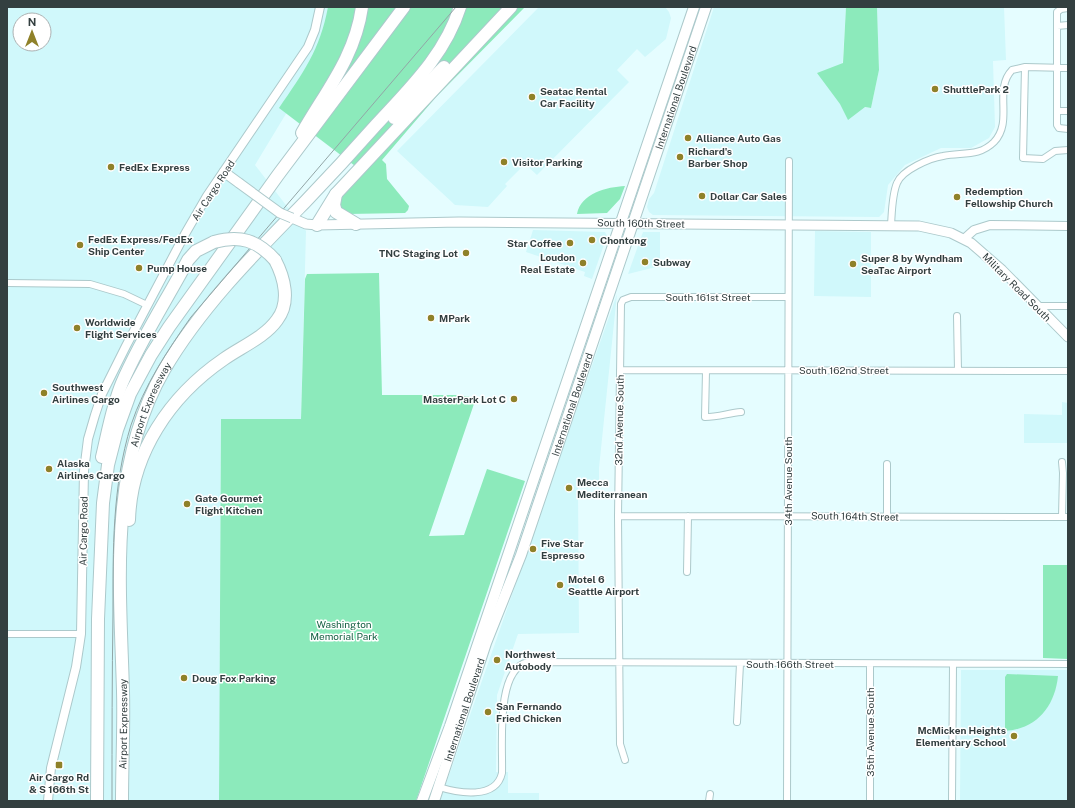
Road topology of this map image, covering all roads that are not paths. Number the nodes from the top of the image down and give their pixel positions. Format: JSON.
{"nodes":[{"id":1,"x":320,"y":7,"type":"edge"},
{"id":2,"x":362,"y":7,"type":"edge"},
{"id":3,"x":404,"y":7,"type":"edge"},
{"id":4,"x":460,"y":7,"type":"edge"},
{"id":5,"x":505,"y":7,"type":"edge"},
{"id":6,"x":511,"y":7,"type":"edge"},
{"id":7,"x":694,"y":7,"type":"edge"},
{"id":8,"x":706,"y":7,"type":"edge"},
{"id":9,"x":1068,"y":8,"type":"edge"},
{"id":10,"x":1057,"y":26,"type":"junction"},
{"id":11,"x":1068,"y":26,"type":"edge"},
{"id":12,"x":1025,"y":67,"type":"junction"},
{"id":13,"x":1057,"y":68,"type":"junction"},
{"id":14,"x":1068,"y":68,"type":"edge"},
{"id":15,"x":1057,"y":111,"type":"junction"},
{"id":16,"x":1068,"y":111,"type":"edge"},
{"id":17,"x":1068,"y":129,"type":"edge"},
{"id":18,"x":1068,"y":150,"type":"edge"},
{"id":19,"x":789,"y":161,"type":"dead end"},
{"id":20,"x":224,"y":172,"type":"junction"},
{"id":21,"x":278,"y":175,"type":"junction"},
{"id":22,"x":321,"y":185,"type":"junction"},
{"id":23,"x":336,"y":194,"type":"junction"},
{"id":24,"x":621,"y":223,"type":"junction"},
{"id":25,"x":634,"y":223,"type":"junction"},
{"id":26,"x":356,"y":224,"type":"junction"},
{"id":27,"x":317,"y":225,"type":"junction"},
{"id":28,"x":788,"y":225,"type":"junction"},
{"id":29,"x":891,"y":225,"type":"junction"},
{"id":30,"x":1068,"y":226,"type":"edge"},
{"id":31,"x":964,"y":239,"type":"junction"},
{"id":32,"x":7,"y":283,"type":"edge"},
{"id":33,"x":788,"y":297,"type":"junction"},
{"id":34,"x":627,"y":298,"type":"joint"},
{"id":35,"x":147,"y":305,"type":"junction"},
{"id":36,"x":1037,"y":306,"type":"junction"},
{"id":37,"x":1068,"y":306,"type":"edge"},
{"id":38,"x":957,"y":316,"type":"dead end"},
{"id":39,"x":1068,"y":337,"type":"edge"},
{"id":40,"x":620,"y":370,"type":"junction"},
{"id":41,"x":789,"y":370,"type":"junction"},
{"id":42,"x":706,"y":371,"type":"junction"},
{"id":43,"x":958,"y":371,"type":"junction"},
{"id":44,"x":1068,"y":371,"type":"edge"},
{"id":45,"x":741,"y":412,"type":"dead end"},
{"id":46,"x":1062,"y":462,"type":"dead end"},
{"id":47,"x":887,"y":464,"type":"dead end"},
{"id":48,"x":788,"y":515,"type":"junction"},
{"id":49,"x":618,"y":516,"type":"junction"},
{"id":50,"x":688,"y":516,"type":"junction"},
{"id":51,"x":886,"y":517,"type":"junction"},
{"id":52,"x":1065,"y":517,"type":"edge"},
{"id":53,"x":687,"y":572,"type":"dead end"},
{"id":54,"x":98,"y":619,"type":"junction"},
{"id":55,"x":7,"y":634,"type":"edge"},
{"id":56,"x":81,"y":634,"type":"junction"},
{"id":57,"x":619,"y":662,"type":"junction"},
{"id":58,"x":740,"y":664,"type":"junction"},
{"id":59,"x":787,"y":664,"type":"junction"},
{"id":60,"x":870,"y":664,"type":"junction"},
{"id":61,"x":953,"y":664,"type":"junction"},
{"id":62,"x":1068,"y":664,"type":"edge"},
{"id":63,"x":123,"y":693,"type":"junction"},
{"id":64,"x":737,"y":722,"type":"dead end"},
{"id":65,"x":99,"y":726,"type":"junction"},
{"id":66,"x":624,"y":760,"type":"dead end"},
{"id":67,"x":436,"y":762,"type":"junction"},
{"id":68,"x":439,"y":787,"type":"junction"},
{"id":69,"x":710,"y":794,"type":"dead end"},
{"id":70,"x":48,"y":801,"type":"edge"},
{"id":71,"x":97,"y":801,"type":"edge"},
{"id":72,"x":103,"y":801,"type":"edge"},
{"id":73,"x":122,"y":801,"type":"edge"},
{"id":74,"x":422,"y":801,"type":"edge"},
{"id":75,"x":434,"y":801,"type":"edge"},
{"id":76,"x":709,"y":801,"type":"edge"},
{"id":77,"x":787,"y":801,"type":"edge"},
{"id":78,"x":870,"y":801,"type":"edge"},
{"id":79,"x":952,"y":801,"type":"edge"}],
"edges":[{"from":1,"to":20,"type":"street","name":"Air Cargo Road"},
{"from":2,"to":21,"type":"highway"},
{"from":3,"to":21,"type":"highway"},
{"from":4,"to":22,"type":"highway"},
{"from":5,"to":22,"type":"highway"},
{"from":6,"to":23,"type":"highway"},
{"from":7,"to":24,"type":"main road","name":"International Boulevard"},
{"from":8,"to":25,"type":"main road","name":"International Boulevard"},
{"from":9,"to":10,"type":"street"},
{"from":10,"to":11,"type":"street"},
{"from":10,"to":13,"type":"street"},
{"from":12,"to":13,"type":"street"},
{"from":12,"to":18,"type":"street"},
{"from":12,"to":29,"type":"street"},
{"from":13,"to":14,"type":"street"},
{"from":13,"to":15,"type":"street"},
{"from":15,"to":16,"type":"street"},
{"from":15,"to":17,"type":"street"},
{"from":19,"to":28,"type":"street","name":"34th Avenue South"},
{"from":20,"to":27,"type":"main road","name":"South 160th Street","bridge":true},
{"from":20,"to":35,"type":"street","name":"Air Cargo Road"},
{"from":21,"to":54,"type":"highway"},
{"from":22,"to":63,"type":"highway","name":"Airport Expressway"},
{"from":23,"to":26,"type":"highway"},
{"from":23,"to":27,"type":"highway"},
{"from":24,"to":25,"type":"main road","name":"South 160th Street"},
{"from":24,"to":26,"type":"main road","name":"South 160th Street"},
{"from":24,"to":67,"type":"main road","name":"International Boulevard"},
{"from":25,"to":28,"type":"main road","name":"South 160th Street"},
{"from":25,"to":68,"type":"main road","name":"International Boulevard"},
{"from":26,"to":27,"type":"main road","name":"South 160th Street"},
{"from":28,"to":29,"type":"main road","name":"South 160th Street"},
{"from":28,"to":33,"type":"street","name":"34th Avenue South"},
{"from":29,"to":31,"type":"main road","name":"South 160th Street"},
{"from":30,"to":31,"type":"street"},
{"from":31,"to":36,"type":"main road","name":"Military Road South"},
{"from":32,"to":35,"type":"street"},
{"from":33,"to":34,"type":"street","name":"South 161st Street"},
{"from":33,"to":41,"type":"street","name":"34th Avenue South"},
{"from":34,"to":40,"type":"street","name":"32nd Avenue South"},
{"from":35,"to":56,"type":"street","name":"Air Cargo Road"},
{"from":36,"to":37,"type":"street"},
{"from":36,"to":39,"type":"main road","name":"Military Road South"},
{"from":38,"to":43,"type":"street"},
{"from":40,"to":42,"type":"street","name":"South 162nd Street"},
{"from":40,"to":49,"type":"street","name":"32nd Avenue South"},
{"from":41,"to":42,"type":"street","name":"South 162nd Street"},
{"from":41,"to":43,"type":"street","name":"South 162nd Street"},
{"from":41,"to":48,"type":"street","name":"34th Avenue South"},
{"from":42,"to":45,"type":"street"},
{"from":43,"to":44,"type":"street","name":"South 162nd Street"},
{"from":46,"to":52,"type":"street"},
{"from":47,"to":51,"type":"street"},
{"from":48,"to":50,"type":"street","name":"South 164th Street"},
{"from":48,"to":51,"type":"street","name":"South 164th Street"},
{"from":48,"to":59,"type":"street","name":"34th Avenue South"},
{"from":49,"to":50,"type":"street","name":"South 164th Street"},
{"from":49,"to":57,"type":"street","name":"32nd Avenue South"},
{"from":50,"to":53,"type":"street"},
{"from":51,"to":52,"type":"street","name":"South 164th Street"},
{"from":54,"to":63,"type":"highway","bridge":true},
{"from":54,"to":65,"type":"highway"},
{"from":55,"to":56,"type":"street"},
{"from":56,"to":70,"type":"street","name":"Air Cargo Road"},
{"from":57,"to":58,"type":"street","name":"South 166th Street"},
{"from":57,"to":66,"type":"street","name":"32nd Avenue South"},
{"from":57,"to":68,"type":"street","name":"South 166th Street"},
{"from":58,"to":59,"type":"street","name":"South 166th Street"},
{"from":58,"to":64,"type":"street"},
{"from":59,"to":60,"type":"street","name":"South 166th Street"},
{"from":59,"to":77,"type":"street","name":"34th Avenue South"},
{"from":60,"to":61,"type":"street","name":"South 166th Street"},
{"from":60,"to":78,"type":"street","name":"35th Avenue South"},
{"from":61,"to":62,"type":"street","name":"South 166th Street"},
{"from":61,"to":79,"type":"street"},
{"from":63,"to":73,"type":"highway","name":"Airport Expressway"},
{"from":65,"to":71,"type":"highway"},
{"from":65,"to":72,"type":"highway"},
{"from":67,"to":68,"type":"main road"},
{"from":67,"to":74,"type":"main road","name":"International Boulevard"},
{"from":68,"to":75,"type":"main road","name":"International Boulevard"},
{"from":69,"to":76,"type":"street"}]}
